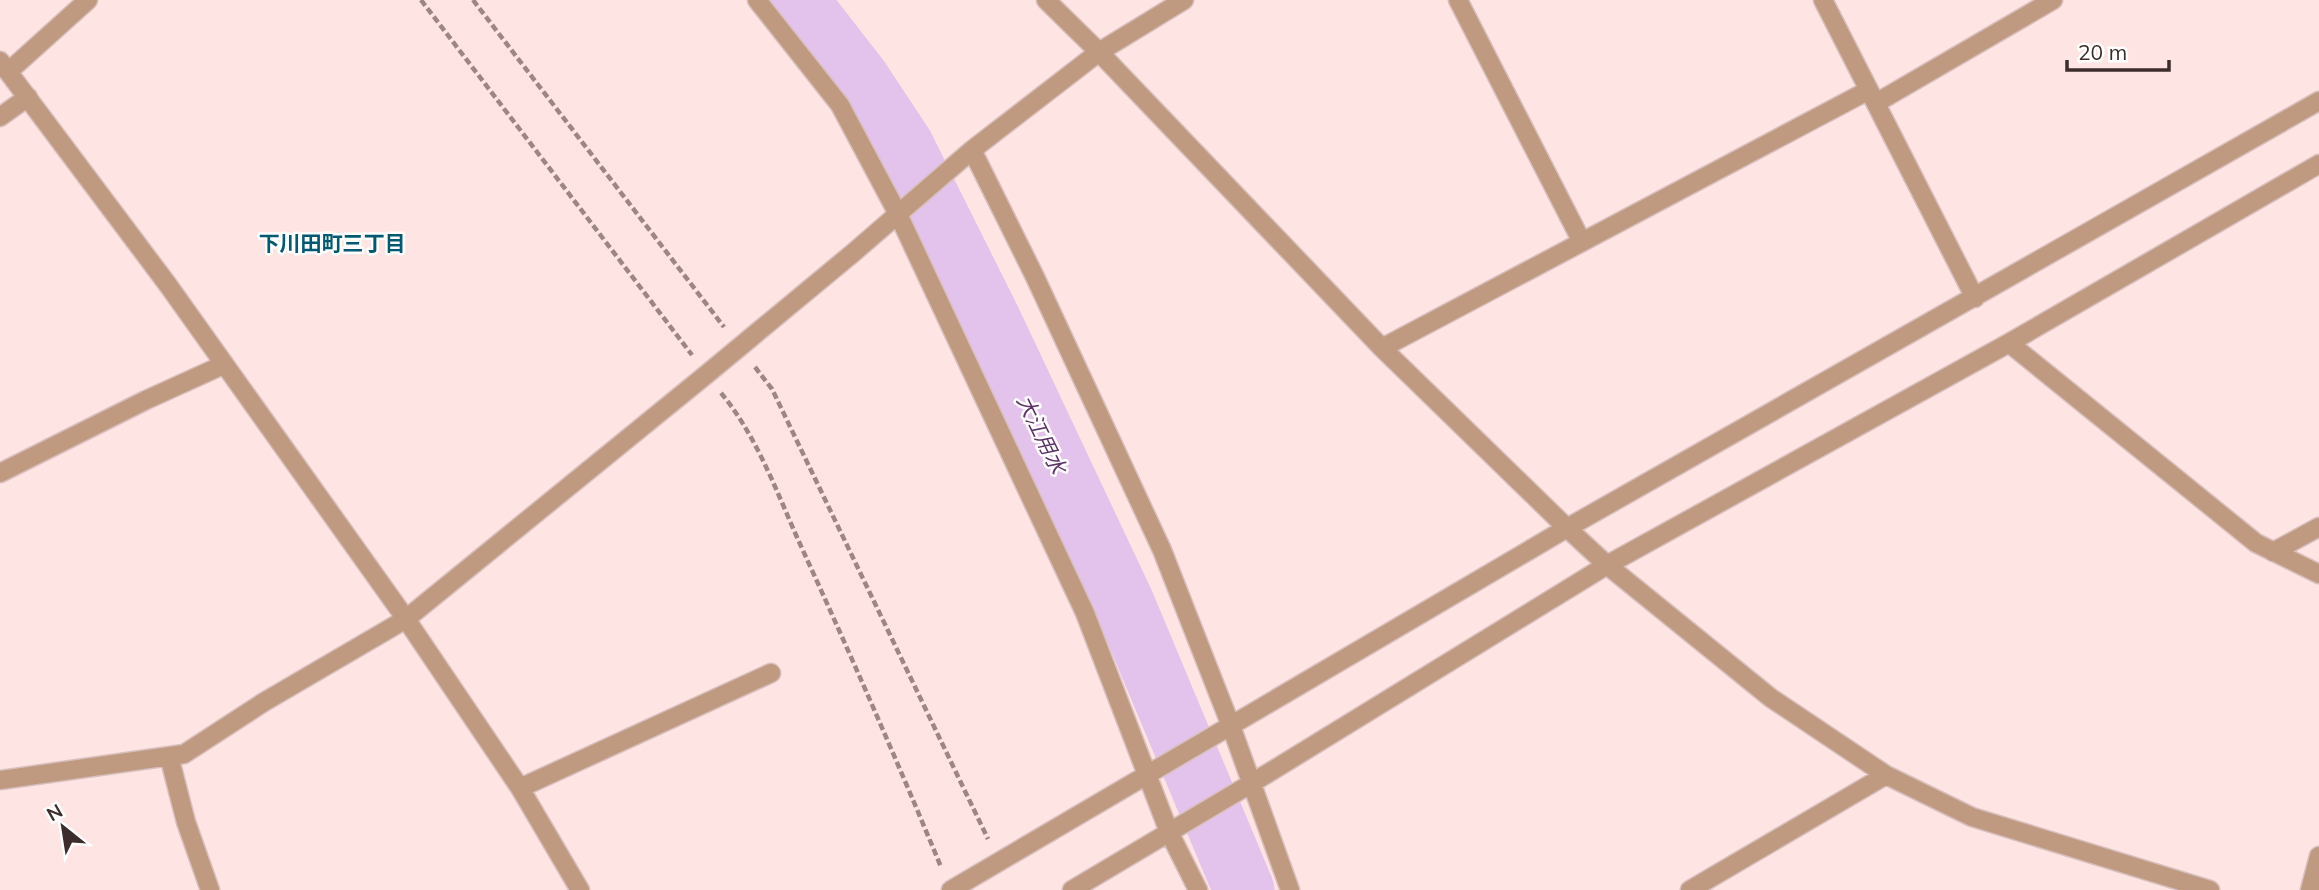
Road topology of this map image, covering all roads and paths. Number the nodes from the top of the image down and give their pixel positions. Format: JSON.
{"nodes":[{"id":1,"x":88,"y":0,"type":"edge"},
{"id":2,"x":421,"y":0,"type":"edge"},
{"id":3,"x":473,"y":0,"type":"edge"},
{"id":4,"x":757,"y":0,"type":"edge"},
{"id":5,"x":1046,"y":0,"type":"edge"},
{"id":6,"x":1184,"y":0,"type":"edge"},
{"id":7,"x":1458,"y":0,"type":"edge"},
{"id":8,"x":1823,"y":0,"type":"edge"},
{"id":9,"x":2053,"y":0,"type":"edge"},
{"id":10,"x":1099,"y":52,"type":"junction"},
{"id":11,"x":4,"y":66,"type":"edge"},
{"id":12,"x":28,"y":97,"type":"junction"},
{"id":13,"x":1873,"y":97,"type":"junction"},
{"id":14,"x":2319,"y":101,"type":"edge"},
{"id":15,"x":0,"y":117,"type":"edge"},
{"id":16,"x":972,"y":150,"type":"junction"},
{"id":17,"x":2319,"y":164,"type":"edge"},
{"id":18,"x":901,"y":211,"type":"junction"},
{"id":19,"x":1581,"y":242,"type":"junction"},
{"id":20,"x":1975,"y":298,"type":"junction"},
{"id":21,"x":2009,"y":343,"type":"junction"},
{"id":22,"x":739,"y":347,"type":"junction"},
{"id":23,"x":1382,"y":348,"type":"junction"},
{"id":24,"x":223,"y":365,"type":"junction"},
{"id":25,"x":707,"y":374,"type":"junction"},
{"id":26,"x":0,"y":473,"type":"edge"},
{"id":27,"x":2319,"y":527,"type":"edge"},
{"id":28,"x":1567,"y":528,"type":"junction"},
{"id":29,"x":2273,"y":552,"type":"junction"},
{"id":30,"x":1607,"y":565,"type":"junction"},
{"id":31,"x":2319,"y":574,"type":"edge"},
{"id":32,"x":406,"y":619,"type":"junction"},
{"id":33,"x":771,"y":673,"type":"dead end"},
{"id":34,"x":1224,"y":730,"type":"junction"},
{"id":35,"x":169,"y":756,"type":"junction"},
{"id":36,"x":1150,"y":771,"type":"junction"},
{"id":37,"x":1886,"y":775,"type":"junction"},
{"id":38,"x":0,"y":780,"type":"edge"},
{"id":39,"x":1245,"y":787,"type":"junction"},
{"id":40,"x":520,"y":788,"type":"junction"},
{"id":41,"x":1173,"y":829,"type":"junction"},
{"id":42,"x":2319,"y":856,"type":"edge"},
{"id":43,"x":999,"y":863,"type":"junction"},
{"id":44,"x":210,"y":890,"type":"edge"},
{"id":45,"x":580,"y":890,"type":"edge"},
{"id":46,"x":951,"y":890,"type":"edge"},
{"id":47,"x":1072,"y":890,"type":"edge"},
{"id":48,"x":1198,"y":890,"type":"edge"},
{"id":49,"x":1290,"y":890,"type":"edge"},
{"id":50,"x":1690,"y":890,"type":"edge"},
{"id":51,"x":2210,"y":890,"type":"edge"},
{"id":52,"x":2310,"y":890,"type":"edge"}],
"edges":[{"from":1,"to":11,"type":"street"},
{"from":2,"to":25,"type":"path"},
{"from":3,"to":22,"type":"path"},
{"from":4,"to":18,"type":"street"},
{"from":5,"to":10,"type":"street"},
{"from":6,"to":10,"type":"street"},
{"from":7,"to":19,"type":"street"},
{"from":8,"to":13,"type":"street"},
{"from":9,"to":13,"type":"street"},
{"from":10,"to":16,"type":"street"},
{"from":10,"to":23,"type":"street"},
{"from":11,"to":12,"type":"street"},
{"from":12,"to":15,"type":"street"},
{"from":12,"to":24,"type":"street"},
{"from":13,"to":19,"type":"street"},
{"from":13,"to":20,"type":"street"},
{"from":14,"to":20,"type":"street"},
{"from":16,"to":18,"type":"street"},
{"from":16,"to":34,"type":"street"},
{"from":17,"to":21,"type":"street"},
{"from":18,"to":22,"type":"street"},
{"from":18,"to":36,"type":"street"},
{"from":19,"to":23,"type":"street"},
{"from":20,"to":28,"type":"street"},
{"from":21,"to":29,"type":"street"},
{"from":21,"to":30,"type":"street"},
{"from":22,"to":25,"type":"street"},
{"from":22,"to":43,"type":"path"},
{"from":23,"to":28,"type":"street"},
{"from":24,"to":26,"type":"street"},
{"from":24,"to":32,"type":"street"},
{"from":25,"to":32,"type":"street"},
{"from":25,"to":46,"type":"path"},
{"from":27,"to":29,"type":"street"},
{"from":28,"to":30,"type":"street"},
{"from":28,"to":34,"type":"street"},
{"from":29,"to":31,"type":"street"},
{"from":30,"to":37,"type":"street"},
{"from":30,"to":39,"type":"street"},
{"from":32,"to":35,"type":"street"},
{"from":32,"to":40,"type":"street"},
{"from":33,"to":40,"type":"street"},
{"from":34,"to":36,"type":"street"},
{"from":34,"to":39,"type":"street"},
{"from":35,"to":38,"type":"street"},
{"from":35,"to":44,"type":"street"},
{"from":36,"to":41,"type":"street"},
{"from":36,"to":43,"type":"street"},
{"from":37,"to":50,"type":"street"},
{"from":37,"to":51,"type":"street"},
{"from":39,"to":41,"type":"street"},
{"from":39,"to":49,"type":"street"},
{"from":40,"to":45,"type":"street"},
{"from":41,"to":47,"type":"street"},
{"from":41,"to":48,"type":"street"},
{"from":42,"to":52,"type":"street"},
{"from":43,"to":46,"type":"street"}]}
